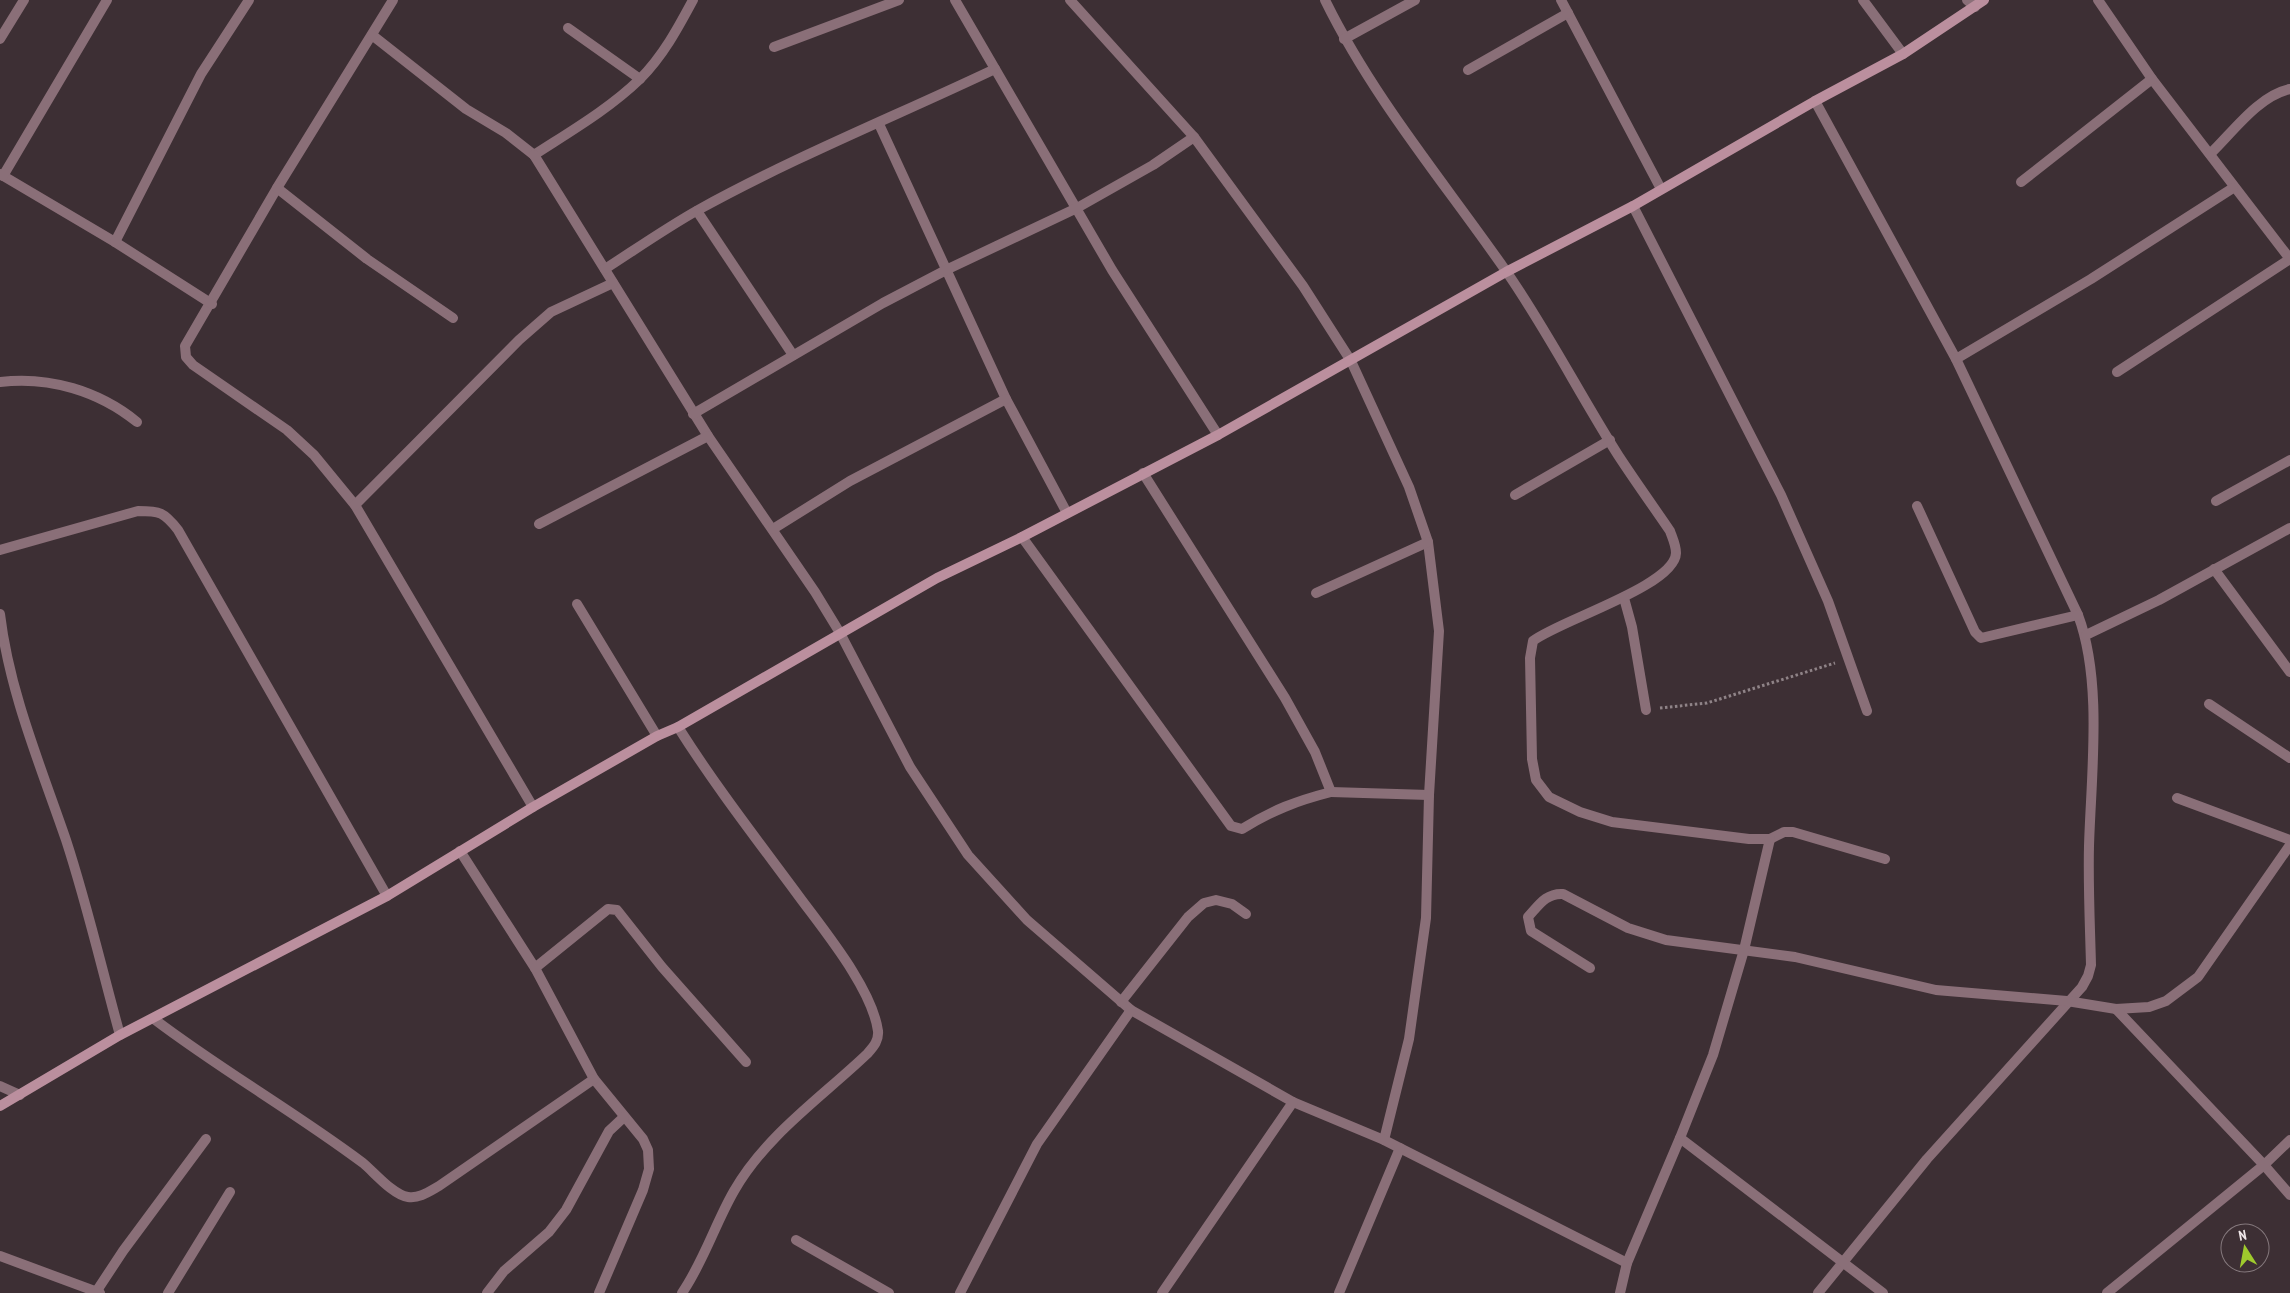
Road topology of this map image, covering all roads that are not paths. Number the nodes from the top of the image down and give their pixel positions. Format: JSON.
{"nodes":[{"id":1,"x":24,"y":0,"type":"edge"},
{"id":2,"x":107,"y":0,"type":"edge"},
{"id":3,"x":249,"y":0,"type":"edge"},
{"id":4,"x":393,"y":0,"type":"edge"},
{"id":5,"x":693,"y":0,"type":"edge"},
{"id":6,"x":899,"y":0,"type":"edge"},
{"id":7,"x":955,"y":0,"type":"edge"},
{"id":8,"x":1070,"y":0,"type":"edge"},
{"id":9,"x":1325,"y":0,"type":"edge"},
{"id":10,"x":1415,"y":0,"type":"edge"},
{"id":11,"x":1561,"y":0,"type":"edge"},
{"id":12,"x":1863,"y":0,"type":"edge"},
{"id":13,"x":1984,"y":0,"type":"edge"},
{"id":14,"x":2098,"y":0,"type":"edge"},
{"id":15,"x":1971,"y":3,"type":"edge"},
{"id":16,"x":1568,"y":13,"type":"junction"},
{"id":17,"x":568,"y":28,"type":"dead end"},
{"id":18,"x":372,"y":35,"type":"junction"},
{"id":19,"x":0,"y":39,"type":"edge"},
{"id":20,"x":1344,"y":39,"type":"junction"},
{"id":21,"x":774,"y":47,"type":"dead end"},
{"id":22,"x":1903,"y":54,"type":"junction"},
{"id":23,"x":995,"y":69,"type":"junction"},
{"id":24,"x":1468,"y":70,"type":"dead end"},
{"id":25,"x":640,"y":78,"type":"junction"},
{"id":26,"x":2152,"y":80,"type":"junction"},
{"id":27,"x":2290,"y":89,"type":"edge"},
{"id":28,"x":1815,"y":101,"type":"junction"},
{"id":29,"x":879,"y":124,"type":"junction"},
{"id":30,"x":1194,"y":137,"type":"junction"},
{"id":31,"x":2210,"y":154,"type":"junction"},
{"id":32,"x":534,"y":155,"type":"junction"},
{"id":33,"x":1,"y":175,"type":"edge"},
{"id":34,"x":2021,"y":182,"type":"dead end"},
{"id":35,"x":277,"y":188,"type":"junction"},
{"id":36,"x":2233,"y":188,"type":"junction"},
{"id":37,"x":1661,"y":189,"type":"junction"},
{"id":38,"x":1633,"y":206,"type":"junction"},
{"id":39,"x":1077,"y":208,"type":"junction"},
{"id":40,"x":697,"y":211,"type":"junction"},
{"id":41,"x":115,"y":242,"type":"junction"},
{"id":42,"x":605,"y":268,"type":"junction"},
{"id":43,"x":948,"y":269,"type":"junction"},
{"id":44,"x":1506,"y":272,"type":"junction"},
{"id":45,"x":613,"y":283,"type":"junction"},
{"id":46,"x":212,"y":304,"type":"junction"},
{"id":47,"x":454,"y":318,"type":"dead end"},
{"id":48,"x":793,"y":355,"type":"junction"},
{"id":49,"x":1956,"y":359,"type":"junction"},
{"id":50,"x":1351,"y":360,"type":"junction"},
{"id":51,"x":2117,"y":372,"type":"dead end"},
{"id":52,"x":0,"y":382,"type":"edge"},
{"id":53,"x":1006,"y":399,"type":"junction"},
{"id":54,"x":693,"y":414,"type":"junction"},
{"id":55,"x":137,"y":422,"type":"dead end"},
{"id":56,"x":1218,"y":435,"type":"junction"},
{"id":57,"x":708,"y":436,"type":"junction"},
{"id":58,"x":1610,"y":440,"type":"junction"},
{"id":59,"x":2290,"y":460,"type":"edge"},
{"id":60,"x":1142,"y":473,"type":"junction"},
{"id":61,"x":1514,"y":495,"type":"dead end"},
{"id":62,"x":2216,"y":501,"type":"dead end"},
{"id":63,"x":355,"y":505,"type":"junction"},
{"id":64,"x":1917,"y":506,"type":"dead end"},
{"id":65,"x":1067,"y":513,"type":"junction"},
{"id":66,"x":539,"y":524,"type":"dead end"},
{"id":67,"x":2290,"y":528,"type":"edge"},
{"id":68,"x":772,"y":529,"type":"junction"},
{"id":69,"x":1022,"y":537,"type":"junction"},
{"id":70,"x":1428,"y":542,"type":"junction"},
{"id":71,"x":0,"y":550,"type":"edge"},
{"id":72,"x":2214,"y":569,"type":"junction"},
{"id":73,"x":1316,"y":593,"type":"dead end"},
{"id":74,"x":1624,"y":598,"type":"junction"},
{"id":75,"x":577,"y":604,"type":"dead end"},
{"id":76,"x":0,"y":614,"type":"edge"},
{"id":77,"x":2078,"y":615,"type":"junction"},
{"id":78,"x":840,"y":633,"type":"junction"},
{"id":79,"x":2086,"y":635,"type":"junction"},
{"id":80,"x":2,"y":642,"type":"edge"},
{"id":81,"x":2290,"y":672,"type":"edge"},
{"id":82,"x":2209,"y":704,"type":"dead end"},
{"id":83,"x":1646,"y":710,"type":"road end"},
{"id":84,"x":1867,"y":711,"type":"dead end"},
{"id":85,"x":678,"y":727,"type":"junction"},
{"id":86,"x":657,"y":736,"type":"junction"},
{"id":87,"x":2290,"y":758,"type":"edge"},
{"id":88,"x":1331,"y":792,"type":"junction"},
{"id":89,"x":1429,"y":795,"type":"junction"},
{"id":90,"x":2176,"y":798,"type":"dead end"},
{"id":91,"x":533,"y":807,"type":"junction"},
{"id":92,"x":1770,"y":839,"type":"junction"},
{"id":93,"x":2290,"y":840,"type":"edge"},
{"id":94,"x":2290,"y":846,"type":"edge"},
{"id":95,"x":460,"y":851,"type":"junction"},
{"id":96,"x":1885,"y":859,"type":"dead end"},
{"id":97,"x":387,"y":896,"type":"junction"},
{"id":98,"x":1246,"y":914,"type":"dead end"},
{"id":99,"x":1744,"y":950,"type":"junction"},
{"id":100,"x":535,"y":968,"type":"junction"},
{"id":101,"x":1590,"y":968,"type":"dead end"},
{"id":102,"x":2067,"y":1001,"type":"junction"},
{"id":103,"x":1121,"y":1002,"type":"junction"},
{"id":104,"x":2116,"y":1009,"type":"junction"},
{"id":105,"x":1131,"y":1010,"type":"junction"},
{"id":106,"x":154,"y":1019,"type":"junction"},
{"id":107,"x":120,"y":1035,"type":"junction"},
{"id":108,"x":746,"y":1062,"type":"dead end"},
{"id":109,"x":594,"y":1079,"type":"junction"},
{"id":110,"x":0,"y":1086,"type":"edge"},
{"id":111,"x":20,"y":1096,"type":"junction"},
{"id":112,"x":1293,"y":1102,"type":"junction"},
{"id":113,"x":0,"y":1106,"type":"edge"},
{"id":114,"x":624,"y":1117,"type":"junction"},
{"id":115,"x":1680,"y":1138,"type":"junction"},
{"id":116,"x":206,"y":1139,"type":"dead end"},
{"id":117,"x":1384,"y":1140,"type":"junction"},
{"id":118,"x":2290,"y":1140,"type":"edge"},
{"id":119,"x":1400,"y":1148,"type":"junction"},
{"id":120,"x":2264,"y":1165,"type":"junction"},
{"id":121,"x":230,"y":1192,"type":"dead end"},
{"id":122,"x":2290,"y":1195,"type":"edge"},
{"id":123,"x":796,"y":1240,"type":"dead end"},
{"id":124,"x":0,"y":1256,"type":"edge"},
{"id":125,"x":1844,"y":1262,"type":"junction"},
{"id":126,"x":1627,"y":1263,"type":"junction"},
{"id":127,"x":98,"y":1292,"type":"edge"},
{"id":128,"x":1166,"y":1292,"type":"edge"},
{"id":129,"x":168,"y":1293,"type":"edge"},
{"id":130,"x":487,"y":1293,"type":"edge"},
{"id":131,"x":599,"y":1293,"type":"edge"},
{"id":132,"x":682,"y":1293,"type":"edge"},
{"id":133,"x":889,"y":1293,"type":"edge"},
{"id":134,"x":960,"y":1293,"type":"edge"},
{"id":135,"x":1339,"y":1293,"type":"edge"},
{"id":136,"x":1620,"y":1293,"type":"edge"},
{"id":137,"x":1818,"y":1293,"type":"edge"},
{"id":138,"x":1883,"y":1293,"type":"edge"},
{"id":139,"x":2107,"y":1293,"type":"edge"}],
"edges":[{"from":1,"to":19,"type":"street"},
{"from":2,"to":33,"type":"street"},
{"from":3,"to":41,"type":"street"},
{"from":4,"to":18,"type":"street"},
{"from":5,"to":25,"type":"street"},
{"from":6,"to":21,"type":"street"},
{"from":7,"to":23,"type":"street"},
{"from":8,"to":30,"type":"street"},
{"from":9,"to":20,"type":"street"},
{"from":10,"to":20,"type":"street"},
{"from":11,"to":16,"type":"street"},
{"from":12,"to":22,"type":"street"},
{"from":13,"to":15,"type":"street"},
{"from":14,"to":26,"type":"street"},
{"from":15,"to":22,"type":"street"},
{"from":16,"to":24,"type":"street"},
{"from":16,"to":37,"type":"street"},
{"from":17,"to":25,"type":"street"},
{"from":18,"to":32,"type":"street"},
{"from":18,"to":35,"type":"street"},
{"from":20,"to":44,"type":"street"},
{"from":22,"to":28,"type":"street"},
{"from":23,"to":29,"type":"street"},
{"from":23,"to":39,"type":"street"},
{"from":25,"to":32,"type":"street"},
{"from":26,"to":31,"type":"street"},
{"from":26,"to":34,"type":"street"},
{"from":27,"to":31,"type":"street"},
{"from":28,"to":37,"type":"street"},
{"from":28,"to":49,"type":"street"},
{"from":29,"to":40,"type":"street"},
{"from":29,"to":43,"type":"street"},
{"from":30,"to":39,"type":"street"},
{"from":30,"to":50,"type":"street"},
{"from":31,"to":36,"type":"street"},
{"from":32,"to":42,"type":"street"},
{"from":33,"to":41,"type":"street"},
{"from":35,"to":46,"type":"street"},
{"from":35,"to":47,"type":"street"},
{"from":36,"to":49,"type":"street"},
{"from":36,"to":51,"type":"street"},
{"from":37,"to":38,"type":"street"},
{"from":38,"to":44,"type":"street"},
{"from":38,"to":84,"type":"street"},
{"from":39,"to":43,"type":"street"},
{"from":39,"to":56,"type":"street"},
{"from":40,"to":42,"type":"street"},
{"from":40,"to":48,"type":"street"},
{"from":41,"to":46,"type":"street"},
{"from":42,"to":45,"type":"street"},
{"from":43,"to":48,"type":"street"},
{"from":43,"to":53,"type":"street"},
{"from":44,"to":50,"type":"street"},
{"from":44,"to":58,"type":"street"},
{"from":45,"to":54,"type":"street"},
{"from":45,"to":63,"type":"street"},
{"from":46,"to":63,"type":"street"},
{"from":48,"to":54,"type":"street"},
{"from":49,"to":77,"type":"street"},
{"from":50,"to":56,"type":"street"},
{"from":50,"to":70,"type":"street"},
{"from":52,"to":55,"type":"street"},
{"from":53,"to":65,"type":"street"},
{"from":53,"to":68,"type":"street"},
{"from":54,"to":57,"type":"street"},
{"from":56,"to":60,"type":"street"},
{"from":57,"to":66,"type":"street"},
{"from":57,"to":68,"type":"street"},
{"from":58,"to":61,"type":"street"},
{"from":58,"to":74,"type":"street"},
{"from":59,"to":62,"type":"street"},
{"from":60,"to":65,"type":"street"},
{"from":60,"to":88,"type":"street"},
{"from":63,"to":91,"type":"street"},
{"from":64,"to":77,"type":"street"},
{"from":65,"to":69,"type":"street"},
{"from":67,"to":72,"type":"street"},
{"from":68,"to":78,"type":"street"},
{"from":69,"to":78,"type":"street"},
{"from":69,"to":88,"type":"street"},
{"from":70,"to":73,"type":"street"},
{"from":70,"to":89,"type":"street"},
{"from":71,"to":97,"type":"street"},
{"from":72,"to":79,"type":"street"},
{"from":72,"to":81,"type":"street"},
{"from":74,"to":83,"type":"street"},
{"from":74,"to":92,"type":"street"},
{"from":75,"to":86,"type":"street"},
{"from":76,"to":80,"type":"street"},
{"from":77,"to":79,"type":"street"},
{"from":78,"to":85,"type":"street"},
{"from":78,"to":103,"type":"street"},
{"from":79,"to":102,"type":"street"},
{"from":80,"to":107,"type":"street"},
{"from":82,"to":87,"type":"street"},
{"from":85,"to":86,"type":"street"},
{"from":85,"to":132,"type":"street"},
{"from":86,"to":91,"type":"street"},
{"from":88,"to":89,"type":"street"},
{"from":89,"to":117,"type":"street"},
{"from":90,"to":93,"type":"street"},
{"from":91,"to":95,"type":"street"},
{"from":92,"to":96,"type":"street"},
{"from":92,"to":99,"type":"street"},
{"from":94,"to":104,"type":"street"},
{"from":95,"to":97,"type":"street"},
{"from":95,"to":100,"type":"street"},
{"from":97,"to":106,"type":"street"},
{"from":98,"to":103,"type":"street"},
{"from":99,"to":101,"type":"street"},
{"from":99,"to":102,"type":"street"},
{"from":99,"to":115,"type":"street"},
{"from":100,"to":108,"type":"street"},
{"from":100,"to":109,"type":"street"},
{"from":102,"to":104,"type":"street"},
{"from":102,"to":125,"type":"street"},
{"from":103,"to":105,"type":"street"},
{"from":104,"to":120,"type":"street"},
{"from":105,"to":112,"type":"street"},
{"from":105,"to":134,"type":"street"},
{"from":106,"to":107,"type":"street"},
{"from":106,"to":109,"type":"street"},
{"from":107,"to":111,"type":"street"},
{"from":109,"to":114,"type":"street"},
{"from":110,"to":111,"type":"street"},
{"from":111,"to":113,"type":"street"},
{"from":112,"to":117,"type":"street"},
{"from":112,"to":128,"type":"street"},
{"from":114,"to":130,"type":"street"},
{"from":114,"to":131,"type":"street"},
{"from":115,"to":125,"type":"street"},
{"from":115,"to":126,"type":"street"},
{"from":116,"to":127,"type":"street"},
{"from":117,"to":119,"type":"street"},
{"from":118,"to":120,"type":"street"},
{"from":119,"to":126,"type":"street"},
{"from":119,"to":135,"type":"street"},
{"from":120,"to":122,"type":"street"},
{"from":120,"to":139,"type":"street"},
{"from":121,"to":129,"type":"street"},
{"from":123,"to":133,"type":"street"},
{"from":124,"to":127,"type":"street"},
{"from":125,"to":137,"type":"street"},
{"from":125,"to":138,"type":"street"},
{"from":126,"to":136,"type":"street"}]}
